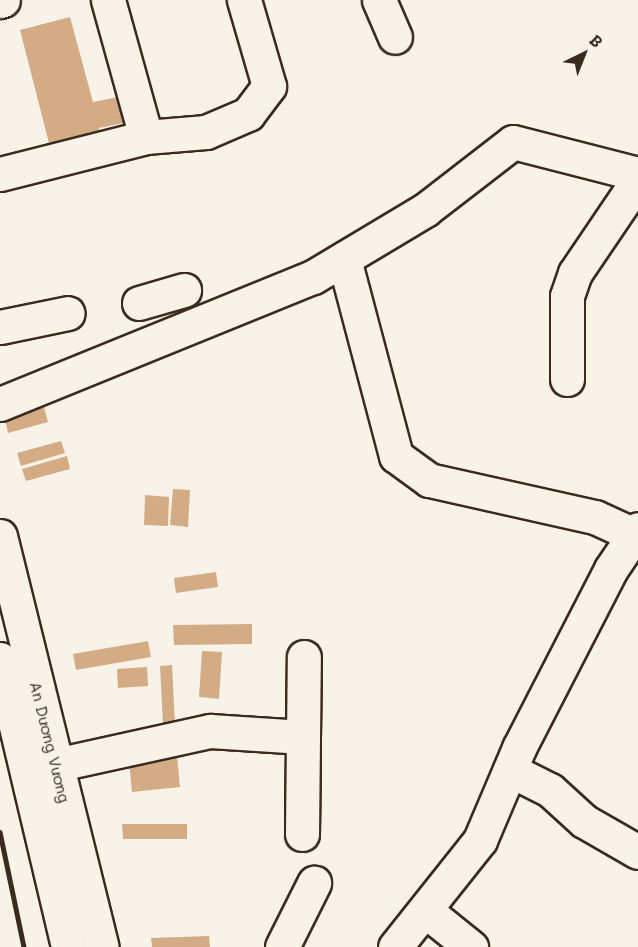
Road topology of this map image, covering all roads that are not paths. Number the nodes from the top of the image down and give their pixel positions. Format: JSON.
{"nodes":[{"id":1,"x":108,"y":0,"type":"edge"},
{"id":2,"x":244,"y":0,"type":"edge"},
{"id":3,"x":379,"y":0,"type":"edge"},
{"id":4,"x":395,"y":37,"type":"dead end"},
{"id":5,"x":146,"y":137,"type":"junction"},
{"id":6,"x":0,"y":174,"type":"edge"},
{"id":7,"x":638,"y":174,"type":"edge"},
{"id":8,"x":638,"y":180,"type":"edge"},
{"id":9,"x":344,"y":259,"type":"junction"},
{"id":10,"x":160,"y":296,"type":"dead end"},
{"id":11,"x":68,"y":313,"type":"dead end"},
{"id":12,"x":0,"y":327,"type":"edge"},
{"id":13,"x":173,"y":330,"type":"junction"},
{"id":14,"x":567,"y":379,"type":"dead end"},
{"id":15,"x":0,"y":404,"type":"edge"},
{"id":16,"x":636,"y":532,"type":"edge"},
{"id":17,"x":0,"y":536,"type":"edge"},
{"id":18,"x":304,"y":657,"type":"dead end"},
{"id":19,"x":0,"y":659,"type":"edge"},
{"id":20,"x":303,"y":737,"type":"junction"},
{"id":21,"x":55,"y":765,"type":"junction"},
{"id":22,"x":510,"y":770,"type":"junction"},
{"id":23,"x":302,"y":834,"type":"dead end"},
{"id":24,"x":638,"y":852,"type":"edge"},
{"id":25,"x":62,"y":854,"type":"junction"},
{"id":26,"x":314,"y":884,"type":"dead end"},
{"id":27,"x":426,"y":911,"type":"junction"},
{"id":28,"x":68,"y":947,"type":"edge"},
{"id":29,"x":102,"y":947,"type":"edge"},
{"id":30,"x":282,"y":947,"type":"edge"},
{"id":31,"x":395,"y":947,"type":"edge"},
{"id":32,"x":471,"y":947,"type":"edge"}],
"edges":[{"from":1,"to":5,"type":"street"},
{"from":2,"to":5,"type":"street"},
{"from":3,"to":4,"type":"street"},
{"from":5,"to":6,"type":"street"},
{"from":7,"to":9,"type":"street"},
{"from":8,"to":14,"type":"street"},
{"from":9,"to":13,"type":"street"},
{"from":9,"to":16,"type":"street"},
{"from":10,"to":13,"type":"street"},
{"from":11,"to":12,"type":"street"},
{"from":13,"to":15,"type":"street"},
{"from":16,"to":22,"type":"street"},
{"from":17,"to":21,"type":"street","name":"An Dương Vương"},
{"from":18,"to":20,"type":"street"},
{"from":19,"to":25,"type":"street","name":"An Dương Vương"},
{"from":20,"to":21,"type":"street"},
{"from":20,"to":23,"type":"street"},
{"from":21,"to":25,"type":"street","name":"An Dương Vương"},
{"from":22,"to":24,"type":"street"},
{"from":22,"to":27,"type":"street"},
{"from":25,"to":28,"type":"street","name":"An Dương Vương"},
{"from":25,"to":29,"type":"street","name":"An Dương Vương"},
{"from":26,"to":30,"type":"street"},
{"from":27,"to":31,"type":"street"},
{"from":27,"to":32,"type":"street"}]}
